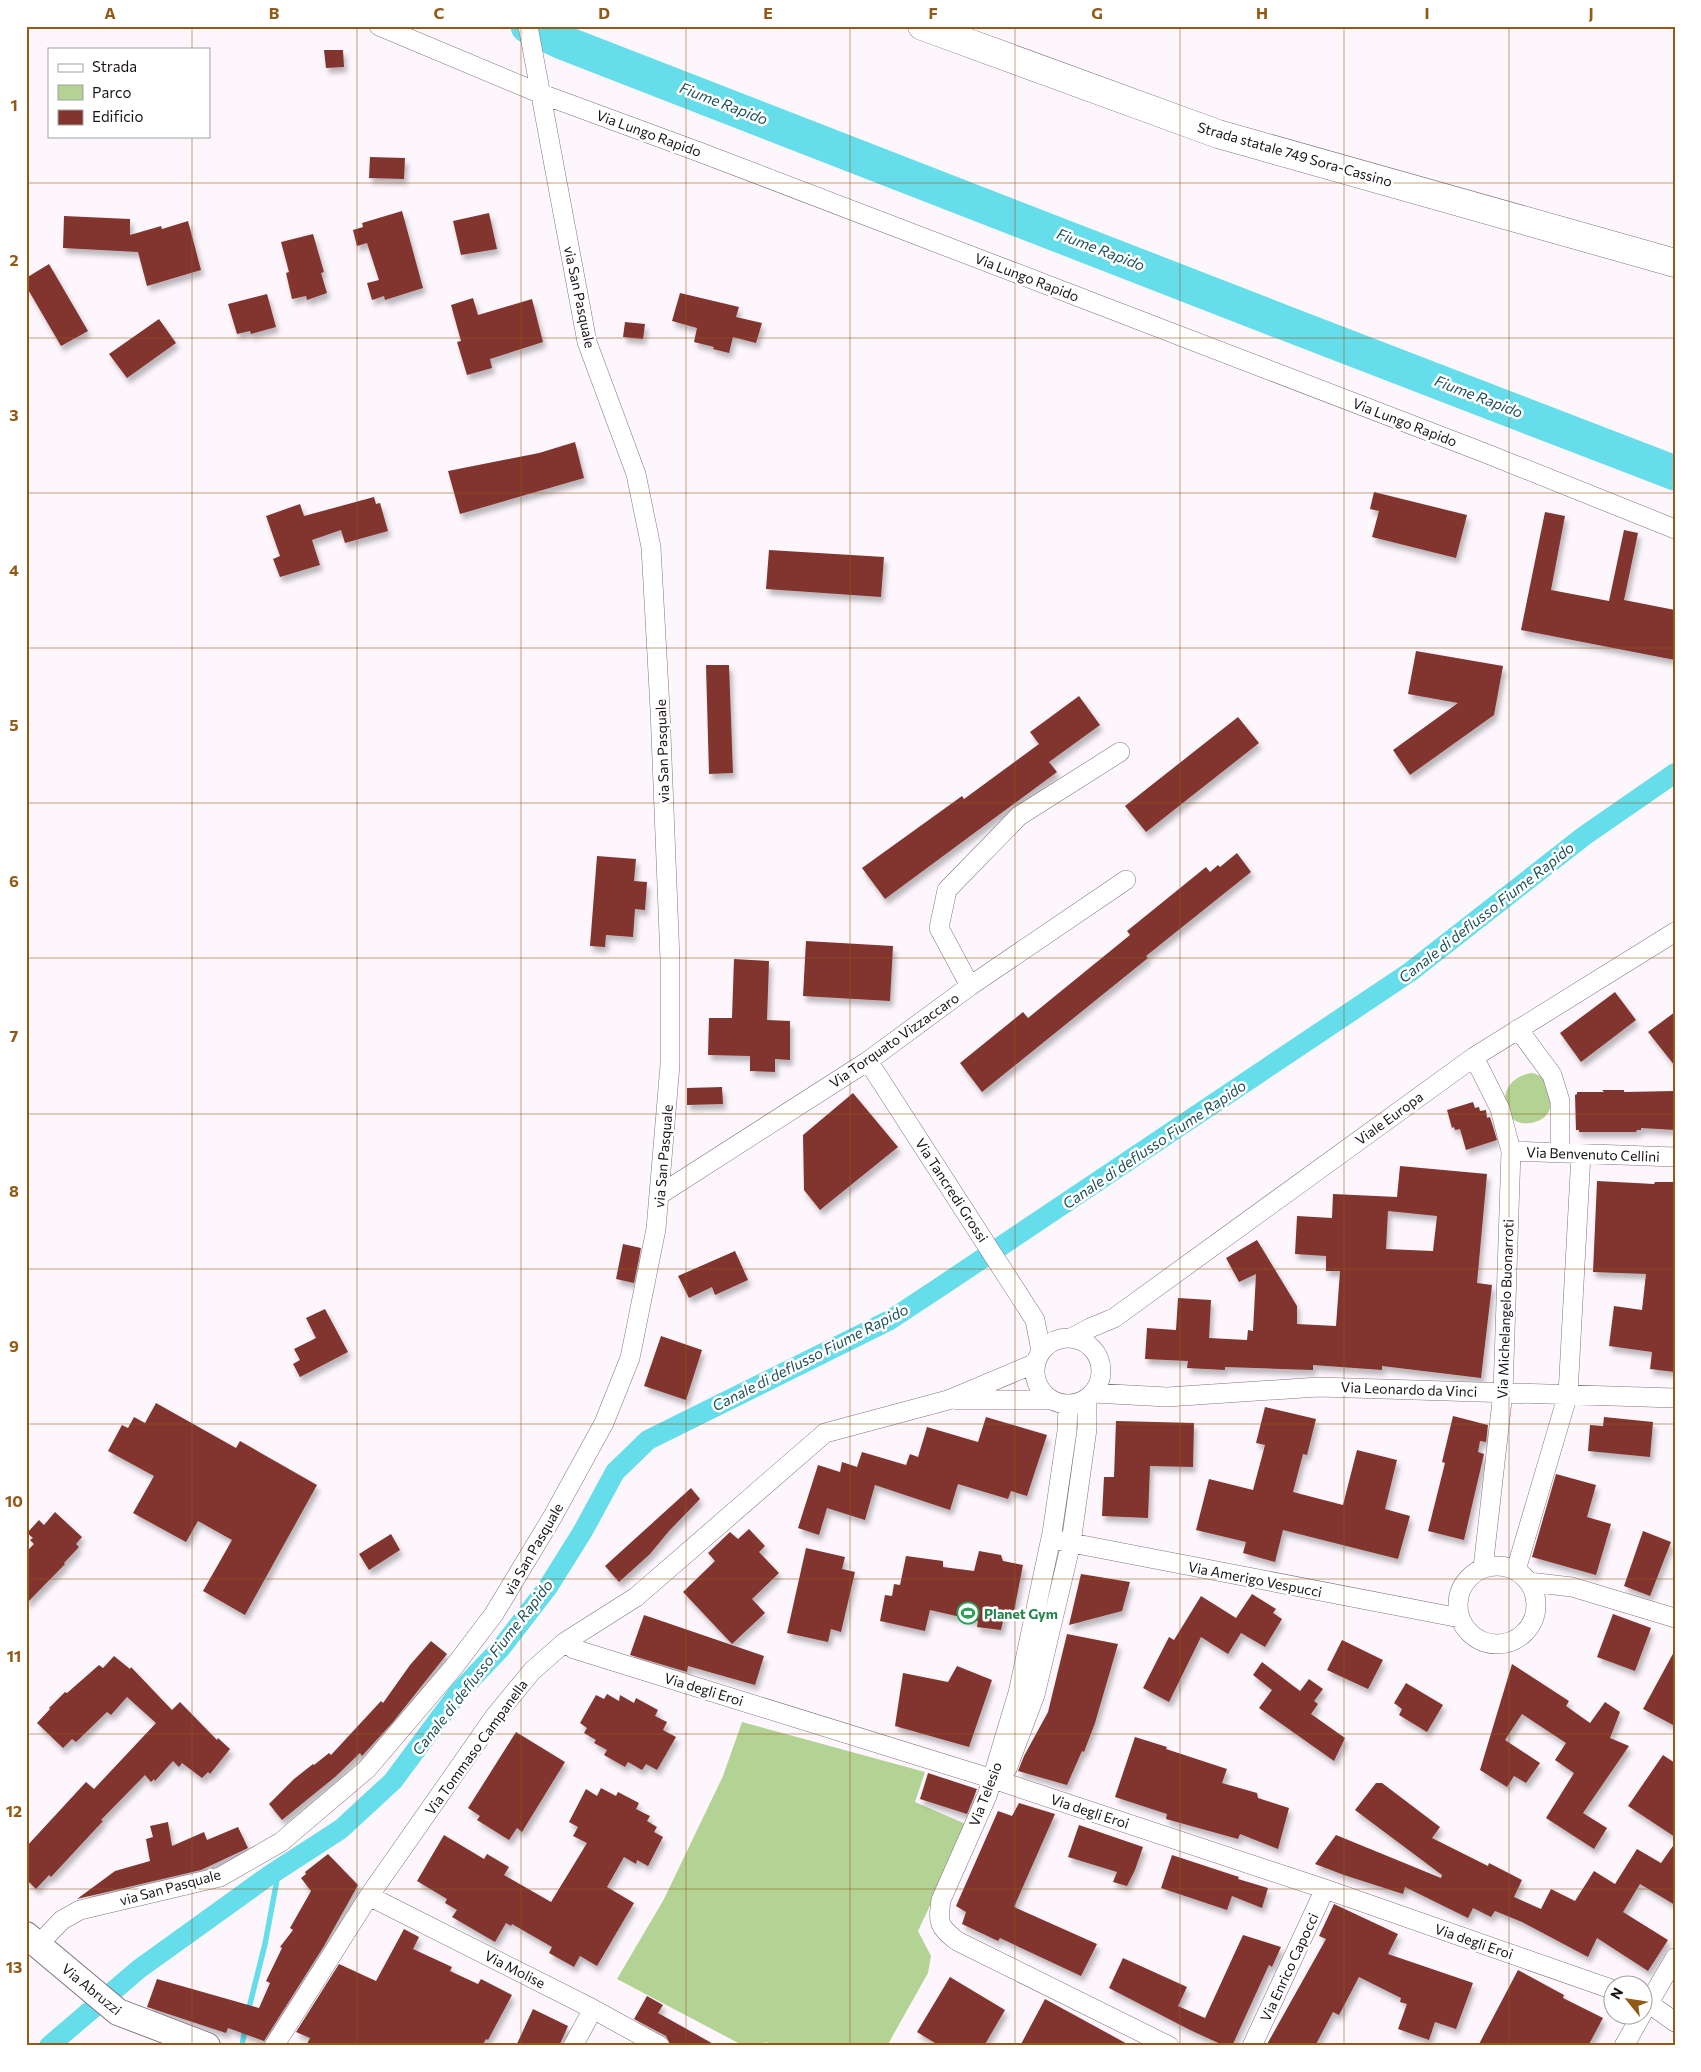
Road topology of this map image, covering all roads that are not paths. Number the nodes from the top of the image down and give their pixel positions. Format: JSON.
{"nodes":[{"id":1,"x":379,"y":26,"type":"edge"},
{"id":2,"x":528,"y":26,"type":"edge"},
{"id":3,"x":922,"y":26,"type":"edge"},
{"id":4,"x":538,"y":86,"type":"junction"},
{"id":5,"x":1675,"y":263,"type":"edge"},
{"id":6,"x":1675,"y":529,"type":"edge"},
{"id":7,"x":1120,"y":752,"type":"dead end"},
{"id":8,"x":1126,"y":880,"type":"dead end"},
{"id":9,"x":1675,"y":932,"type":"edge"},
{"id":10,"x":970,"y":986,"type":"junction"},
{"id":11,"x":1518,"y":1029,"type":"junction"},
{"id":12,"x":1474,"y":1057,"type":"junction"},
{"id":13,"x":868,"y":1061,"type":"junction"},
{"id":14,"x":1511,"y":1151,"type":"junction"},
{"id":15,"x":1560,"y":1153,"type":"junction"},
{"id":16,"x":1582,"y":1154,"type":"junction"},
{"id":17,"x":1675,"y":1157,"type":"edge"},
{"id":18,"x":659,"y":1195,"type":"junction"},
{"id":19,"x":1114,"y":1318,"type":"junction"},
{"id":20,"x":1035,"y":1320,"type":"junction"},
{"id":21,"x":1066,"y":1339,"type":"junction"},
{"id":22,"x":1096,"y":1356,"type":"junction"},
{"id":23,"x":1038,"y":1357,"type":"junction"},
{"id":24,"x":1503,"y":1392,"type":"junction"},
{"id":25,"x":1568,"y":1394,"type":"junction"},
{"id":26,"x":1090,"y":1395,"type":"junction"},
{"id":27,"x":1144,"y":1397,"type":"junction"},
{"id":28,"x":1675,"y":1398,"type":"edge"},
{"id":29,"x":948,"y":1400,"type":"junction"},
{"id":30,"x":1060,"y":1402,"type":"junction"},
{"id":31,"x":1051,"y":1539,"type":"junction"},
{"id":32,"x":1071,"y":1543,"type":"junction"},
{"id":33,"x":1482,"y":1568,"type":"junction"},
{"id":34,"x":1523,"y":1576,"type":"junction"},
{"id":35,"x":1460,"y":1618,"type":"junction"},
{"id":36,"x":1675,"y":1618,"type":"edge"},
{"id":37,"x":565,"y":1642,"type":"junction"},
{"id":38,"x":998,"y":1781,"type":"junction"},
{"id":39,"x":1325,"y":1889,"type":"junction"},
{"id":40,"x":369,"y":1896,"type":"junction"},
{"id":41,"x":32,"y":1940,"type":"edge"},
{"id":42,"x":1675,"y":1958,"type":"edge"},
{"id":43,"x":1604,"y":1987,"type":"edge"},
{"id":44,"x":1654,"y":1991,"type":"edge"},
{"id":45,"x":593,"y":2009,"type":"junction"},
{"id":46,"x":1654,"y":2010,"type":"edge"},
{"id":47,"x":1654,"y":2012,"type":"edge"},
{"id":48,"x":1675,"y":2015,"type":"edge"},
{"id":49,"x":1675,"y":2022,"type":"edge"},
{"id":50,"x":1635,"y":2024,"type":"edge"},
{"id":51,"x":207,"y":2046,"type":"edge"},
{"id":52,"x":274,"y":2046,"type":"edge"},
{"id":53,"x":573,"y":2046,"type":"edge"},
{"id":54,"x":660,"y":2046,"type":"edge"},
{"id":55,"x":1169,"y":2046,"type":"edge"},
{"id":56,"x":1252,"y":2046,"type":"edge"},
{"id":57,"x":1624,"y":2046,"type":"edge"}],
"edges":[{"from":1,"to":4,"type":"street","name":"Via Lungo Rapido"},
{"from":2,"to":4,"type":"street","name":"via San Pasquale"},
{"from":3,"to":5,"type":"highway","name":"Strada statale 749 Sora-Cassino"},
{"from":4,"to":6,"type":"street","name":"Via Lungo Rapido"},
{"from":4,"to":18,"type":"street","name":"via San Pasquale"},
{"from":7,"to":10,"type":"street"},
{"from":8,"to":10,"type":"street","name":"Via Torquato Vizzaccaro"},
{"from":9,"to":11,"type":"street","name":"Viale Europa"},
{"from":10,"to":13,"type":"street","name":"Via Torquato Vizzaccaro"},
{"from":11,"to":12,"type":"street","name":"Viale Europa"},
{"from":11,"to":15,"type":"street"},
{"from":12,"to":14,"type":"street","name":"Via Michelangelo Buonarroti"},
{"from":12,"to":19,"type":"street","name":"Viale Europa"},
{"from":13,"to":18,"type":"street","name":"Via Torquato Vizzaccaro"},
{"from":13,"to":20,"type":"street","name":"Via Tancredi Grossi"},
{"from":14,"to":15,"type":"street","name":"Via Benvenuto Cellini"},
{"from":14,"to":24,"type":"street","name":"Via Michelangelo Buonarroti"},
{"from":15,"to":16,"type":"street","name":"Via Benvenuto Cellini"},
{"from":16,"to":17,"type":"street","name":"Via Benvenuto Cellini"},
{"from":16,"to":25,"type":"street"},
{"from":18,"to":41,"type":"street","name":"via San Pasquale"},
{"from":19,"to":21,"type":"street","name":"Viale Europa"},
{"from":19,"to":22,"type":"street","name":"Viale Europa"},
{"from":20,"to":21,"type":"street","name":"Via Tancredi Grossi"},
{"from":20,"to":23,"type":"street","name":"Via Tancredi Grossi"},
{"from":21,"to":22,"type":"street"},
{"from":21,"to":23,"type":"street"},
{"from":22,"to":26,"type":"street"},
{"from":22,"to":27,"type":"street","name":"Via Leonardo da Vinci"},
{"from":23,"to":29,"type":"street","name":"Via Tommaso Campanella"},
{"from":23,"to":30,"type":"street"},
{"from":24,"to":25,"type":"street","name":"Via Leonardo da Vinci"},
{"from":24,"to":27,"type":"street","name":"Via Leonardo da Vinci"},
{"from":24,"to":33,"type":"street","name":"Via Michelangelo Buonarroti"},
{"from":25,"to":28,"type":"street","name":"Via Leonardo da Vinci"},
{"from":25,"to":34,"type":"street"},
{"from":26,"to":27,"type":"street","name":"Via Leonardo da Vinci"},
{"from":26,"to":30,"type":"street"},
{"from":26,"to":32,"type":"street","name":"Via Telesio"},
{"from":29,"to":30,"type":"street","name":"Via Tommaso Campanella"},
{"from":29,"to":37,"type":"street","name":"Via Tommaso Campanella"},
{"from":30,"to":31,"type":"street","name":"Via Telesio"},
{"from":31,"to":32,"type":"street","name":"Via Amerigo Vespucci"},
{"from":31,"to":38,"type":"street","name":"Via Telesio"},
{"from":32,"to":35,"type":"street","name":"Via Amerigo Vespucci"},
{"from":32,"to":38,"type":"street","name":"Via Telesio"},
{"from":33,"to":34,"type":"street"},
{"from":33,"to":35,"type":"street"},
{"from":34,"to":35,"type":"street"},
{"from":34,"to":36,"type":"street"},
{"from":37,"to":38,"type":"street","name":"Via degli Eroi"},
{"from":37,"to":40,"type":"street","name":"Via Tommaso Campanella"},
{"from":38,"to":39,"type":"street","name":"Via degli Eroi"},
{"from":38,"to":55,"type":"street","name":"Via Telesio"},
{"from":39,"to":43,"type":"street","name":"Via degli Eroi"},
{"from":39,"to":56,"type":"street","name":"Via Enrico Capocci"},
{"from":40,"to":45,"type":"street","name":"Via Molise"},
{"from":40,"to":52,"type":"street","name":"Via Tommaso Campanella"},
{"from":41,"to":51,"type":"main road","name":"Via Abruzzi"},
{"from":42,"to":44,"type":"street"},
{"from":45,"to":53,"type":"street"},
{"from":45,"to":54,"type":"street","name":"Via Molise"},
{"from":46,"to":48,"type":"street"},
{"from":47,"to":49,"type":"street"},
{"from":50,"to":57,"type":"street"}]}
